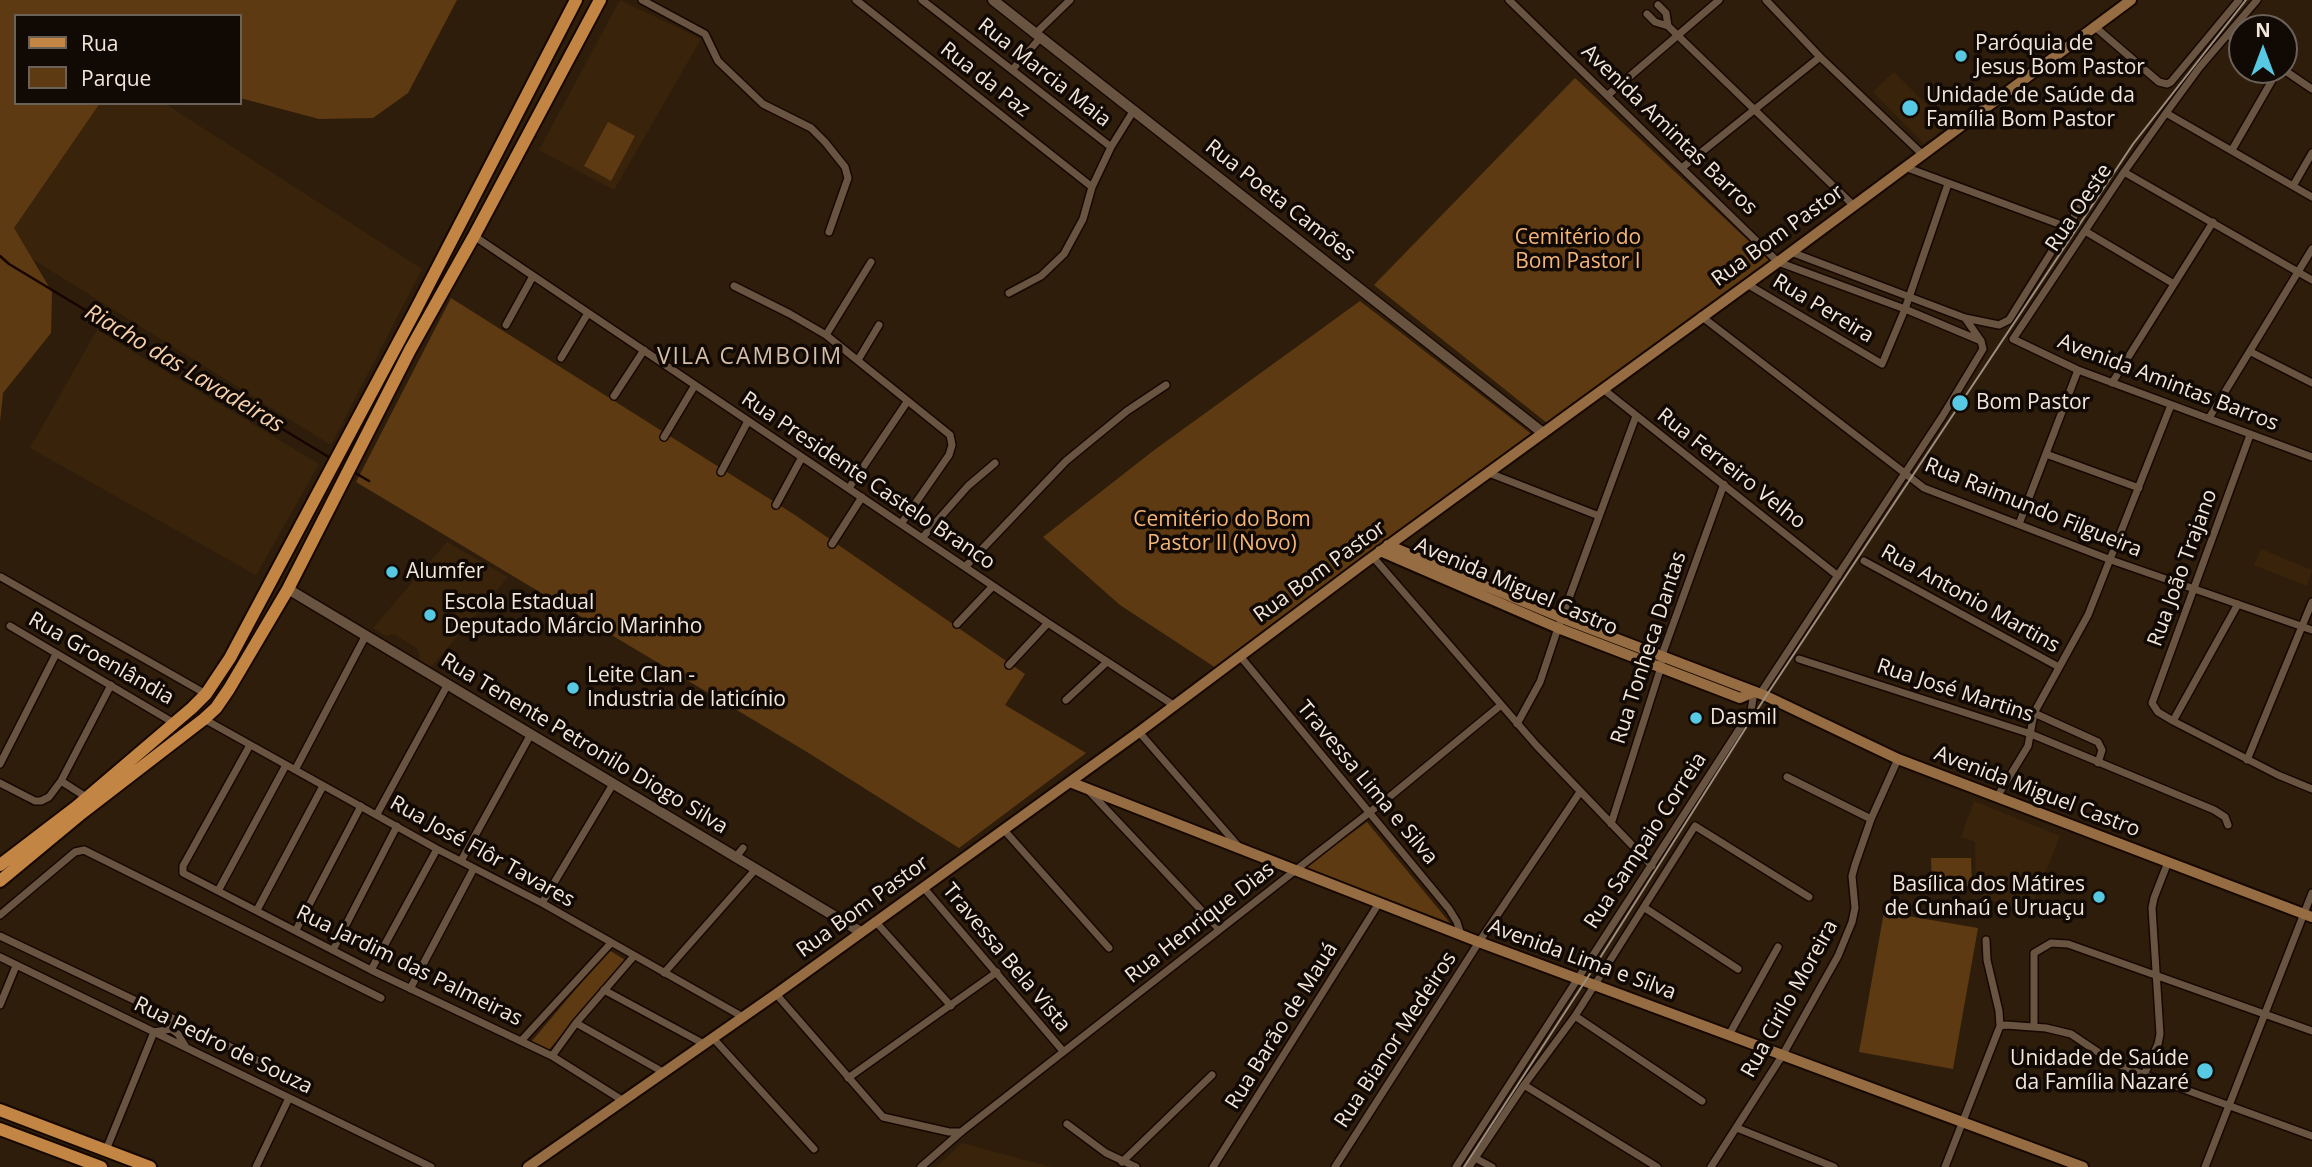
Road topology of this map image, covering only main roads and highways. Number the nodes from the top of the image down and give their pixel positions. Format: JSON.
{"nodes":[{"id":1,"x":576,"y":0,"type":"edge"},
{"id":2,"x":600,"y":0,"type":"edge"},
{"id":3,"x":2131,"y":0,"type":"edge"},
{"id":4,"x":1380,"y":551,"type":"junction"},
{"id":5,"x":1070,"y":782,"type":"junction"},
{"id":6,"x":0,"y":865,"type":"edge"},
{"id":7,"x":0,"y":881,"type":"edge"},
{"id":8,"x":2308,"y":915,"type":"edge"},
{"id":9,"x":0,"y":1110,"type":"edge"},
{"id":10,"x":0,"y":1129,"type":"edge"},
{"id":11,"x":101,"y":1167,"type":"edge"},
{"id":12,"x":150,"y":1167,"type":"edge"},
{"id":13,"x":527,"y":1167,"type":"edge"},
{"id":14,"x":2083,"y":1167,"type":"edge"}],
"edges":[{"from":1,"to":6,"type":"main road"},
{"from":2,"to":7,"type":"main road"},
{"from":3,"to":4,"type":"main road","name":"Rua Bom Pastor"},
{"from":4,"to":5,"type":"main road","name":"Rua Bom Pastor"},
{"from":4,"to":8,"type":"main road","name":"Avenida Miguel Castro"},
{"from":5,"to":13,"type":"main road","name":"Rua Bom Pastor"},
{"from":5,"to":14,"type":"main road","name":"Avenida Lima e Silva"},
{"from":9,"to":12,"type":"main road"},
{"from":10,"to":11,"type":"main road"}]}
